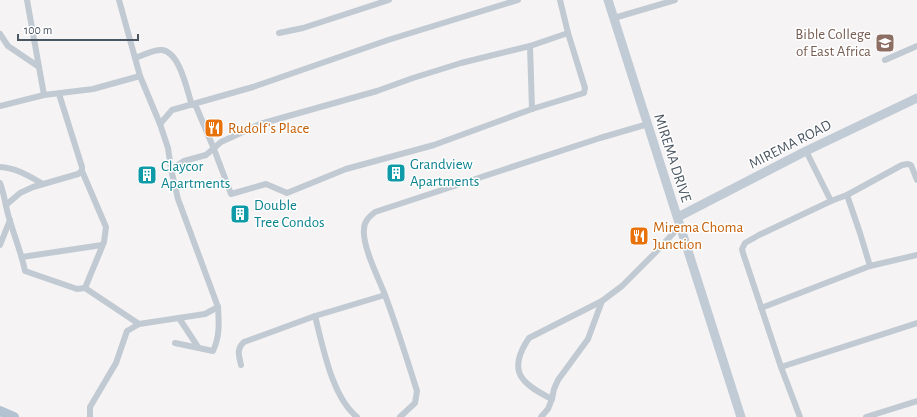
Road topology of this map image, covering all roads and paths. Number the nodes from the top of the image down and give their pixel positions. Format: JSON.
{"nodes":[{"id":1,"x":27,"y":0,"type":"edge"},
{"id":2,"x":119,"y":0,"type":"edge"},
{"id":3,"x":389,"y":0,"type":"edge"},
{"id":4,"x":518,"y":0,"type":"edge"},
{"id":5,"x":560,"y":0,"type":"edge"},
{"id":6,"x":608,"y":0,"type":"edge"},
{"id":7,"x":675,"y":0,"type":"edge"},
{"id":8,"x":614,"y":18,"type":"junction"},
{"id":9,"x":279,"y":33,"type":"dead end"},
{"id":10,"x":568,"y":33,"type":"junction"},
{"id":11,"x":0,"y":34,"type":"edge"},
{"id":12,"x":530,"y":46,"type":"junction"},
{"id":13,"x":917,"y":46,"type":"edge"},
{"id":14,"x":135,"y":58,"type":"junction"},
{"id":15,"x":885,"y":60,"type":"dead end"},
{"id":16,"x":39,"y":67,"type":"junction"},
{"id":17,"x":140,"y":76,"type":"junction"},
{"id":18,"x":59,"y":94,"type":"junction"},
{"id":19,"x":44,"y":95,"type":"junction"},
{"id":20,"x":917,"y":98,"type":"edge"},
{"id":21,"x":193,"y":105,"type":"junction"},
{"id":22,"x":0,"y":106,"type":"edge"},
{"id":23,"x":532,"y":109,"type":"junction"},
{"id":24,"x":160,"y":124,"type":"junction"},
{"id":25,"x":648,"y":124,"type":"junction"},
{"id":26,"x":214,"y":149,"type":"junction"},
{"id":27,"x":806,"y":151,"type":"junction"},
{"id":28,"x":0,"y":167,"type":"edge"},
{"id":29,"x":171,"y":169,"type":"junction"},
{"id":30,"x":82,"y":171,"type":"junction"},
{"id":31,"x":917,"y":180,"type":"edge"},
{"id":32,"x":0,"y":183,"type":"edge"},
{"id":33,"x":43,"y":184,"type":"junction"},
{"id":34,"x":847,"y":195,"type":"junction"},
{"id":35,"x":831,"y":201,"type":"junction"},
{"id":36,"x":6,"y":205,"type":"junction"},
{"id":37,"x":10,"y":220,"type":"junction"},
{"id":38,"x":679,"y":222,"type":"junction"},
{"id":39,"x":0,"y":244,"type":"edge"},
{"id":40,"x":102,"y":245,"type":"junction"},
{"id":41,"x":917,"y":256,"type":"edge"},
{"id":42,"x":22,"y":258,"type":"junction"},
{"id":43,"x":870,"y":266,"type":"junction"},
{"id":44,"x":85,"y":288,"type":"junction"},
{"id":45,"x":385,"y":295,"type":"junction"},
{"id":46,"x":602,"y":301,"type":"junction"},
{"id":47,"x":218,"y":307,"type":"junction"},
{"id":48,"x":761,"y":308,"type":"junction"},
{"id":49,"x":315,"y":316,"type":"junction"},
{"id":50,"x":179,"y":318,"type":"junction"},
{"id":51,"x":917,"y":323,"type":"edge"},
{"id":52,"x":139,"y":324,"type":"junction"},
{"id":53,"x":175,"y":343,"type":"dead end"},
{"id":54,"x":198,"y":347,"type":"junction"},
{"id":55,"x":241,"y":365,"type":"dead end"},
{"id":56,"x":781,"y":368,"type":"junction"},
{"id":57,"x":552,"y":399,"type":"junction"},
{"id":58,"x":917,"y":401,"type":"edge"},
{"id":59,"x":0,"y":411,"type":"edge"},
{"id":60,"x":14,"y":417,"type":"edge"},
{"id":61,"x":90,"y":417,"type":"edge"},
{"id":62,"x":357,"y":417,"type":"edge"},
{"id":63,"x":400,"y":417,"type":"edge"},
{"id":64,"x":541,"y":417,"type":"edge"},
{"id":65,"x":741,"y":417,"type":"edge"},
{"id":66,"x":800,"y":417,"type":"edge"},
{"id":67,"x":866,"y":417,"type":"edge"}],
"edges":[{"from":1,"to":16,"type":"street"},
{"from":2,"to":14,"type":"street"},
{"from":3,"to":9,"type":"street"},
{"from":4,"to":21,"type":"street"},
{"from":5,"to":10,"type":"street"},
{"from":6,"to":8,"type":"street","name":"MIREMA DRIVE"},
{"from":7,"to":8,"type":"street"},
{"from":8,"to":25,"type":"street","name":"MIREMA DRIVE"},
{"from":10,"to":12,"type":"street"},
{"from":10,"to":23,"type":"street"},
{"from":11,"to":16,"type":"street"},
{"from":12,"to":23,"type":"street"},
{"from":12,"to":26,"type":"street"},
{"from":13,"to":15,"type":"street"},
{"from":14,"to":17,"type":"street"},
{"from":14,"to":21,"type":"street"},
{"from":16,"to":19,"type":"street"},
{"from":17,"to":18,"type":"street"},
{"from":17,"to":24,"type":"street"},
{"from":18,"to":19,"type":"street"},
{"from":18,"to":30,"type":"street"},
{"from":19,"to":22,"type":"street"},
{"from":20,"to":27,"type":"street","name":"MIREMA ROAD"},
{"from":21,"to":24,"type":"street"},
{"from":21,"to":26,"type":"street"},
{"from":23,"to":26,"type":"street"},
{"from":24,"to":29,"type":"street"},
{"from":25,"to":38,"type":"street","name":"MIREMA DRIVE"},
{"from":25,"to":45,"type":"street"},
{"from":26,"to":29,"type":"street"},
{"from":27,"to":35,"type":"street"},
{"from":27,"to":38,"type":"street","name":"MIREMA ROAD"},
{"from":28,"to":33,"type":"street"},
{"from":29,"to":47,"type":"street"},
{"from":30,"to":33,"type":"street"},
{"from":30,"to":40,"type":"street"},
{"from":31,"to":34,"type":"street"},
{"from":32,"to":36,"type":"street"},
{"from":33,"to":36,"type":"street"},
{"from":34,"to":35,"type":"street"},
{"from":34,"to":43,"type":"street"},
{"from":35,"to":48,"type":"street"},
{"from":36,"to":37,"type":"street"},
{"from":37,"to":39,"type":"street"},
{"from":37,"to":42,"type":"street"},
{"from":38,"to":46,"type":"street","name":"MIREMA ROAD"},
{"from":38,"to":65,"type":"street","name":"MIREMA DRIVE"},
{"from":40,"to":42,"type":"street"},
{"from":40,"to":44,"type":"street"},
{"from":41,"to":43,"type":"street"},
{"from":42,"to":44,"type":"street"},
{"from":43,"to":48,"type":"street"},
{"from":44,"to":52,"type":"street"},
{"from":45,"to":49,"type":"street"},
{"from":45,"to":63,"type":"street"},
{"from":46,"to":57,"type":"street"},
{"from":46,"to":57,"type":"street","name":"MIREMA ROAD"},
{"from":47,"to":50,"type":"street"},
{"from":47,"to":54,"type":"street"},
{"from":48,"to":56,"type":"street"},
{"from":49,"to":55,"type":"street"},
{"from":49,"to":62,"type":"street"},
{"from":50,"to":52,"type":"street"},
{"from":50,"to":54,"type":"street"},
{"from":51,"to":56,"type":"street"},
{"from":52,"to":61,"type":"street"},
{"from":53,"to":54,"type":"street"},
{"from":56,"to":66,"type":"street"},
{"from":57,"to":64,"type":"street"},
{"from":58,"to":67,"type":"street"},
{"from":59,"to":60,"type":"main road"}]}
